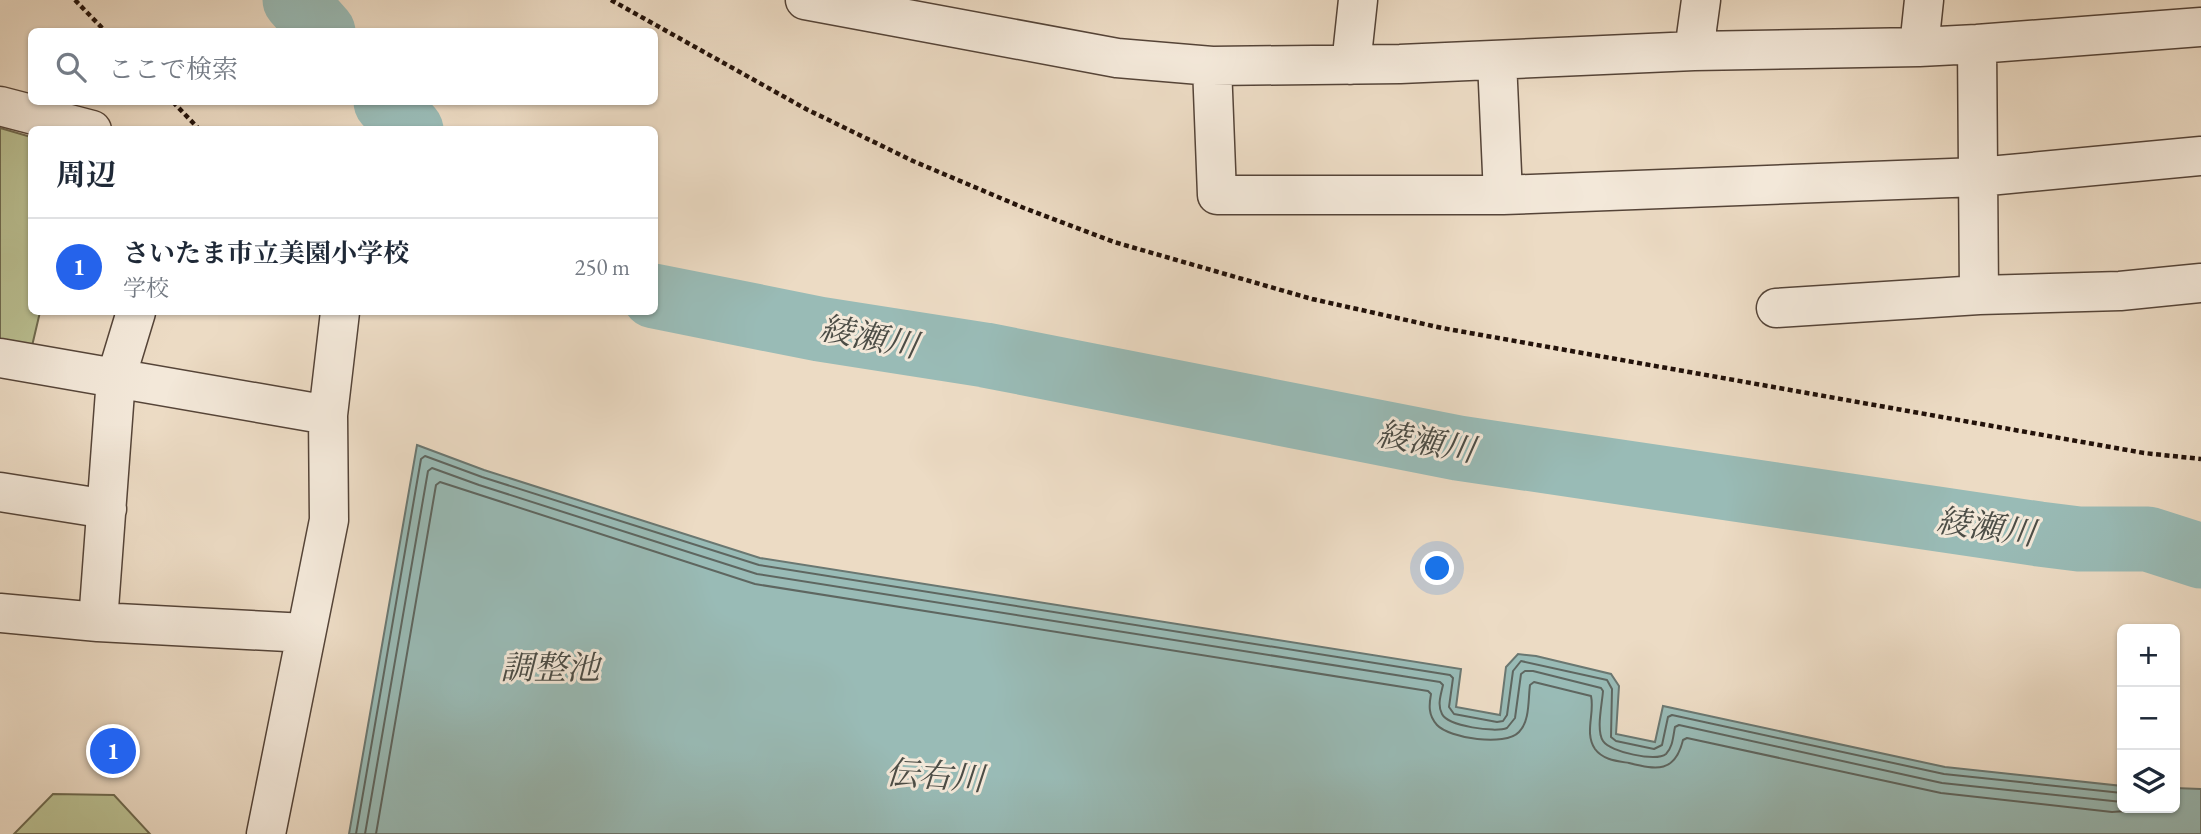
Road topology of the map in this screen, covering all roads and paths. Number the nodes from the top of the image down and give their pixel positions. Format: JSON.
{"nodes":[{"id":1,"x":75,"y":0,"type":"edge"},
{"id":2,"x":611,"y":0,"type":"edge"},
{"id":3,"x":806,"y":0,"type":"edge"},
{"id":4,"x":1358,"y":0,"type":"edge"},
{"id":5,"x":1701,"y":0,"type":"edge"},
{"id":6,"x":1924,"y":0,"type":"edge"},
{"id":7,"x":2201,"y":26,"type":"edge"},
{"id":8,"x":102,"y":28,"type":"edge"},
{"id":9,"x":1977,"y":44,"type":"junction"},
{"id":10,"x":1919,"y":47,"type":"junction"},
{"id":11,"x":1694,"y":51,"type":"junction"},
{"id":12,"x":1497,"y":61,"type":"junction"},
{"id":13,"x":1352,"y":65,"type":"junction"},
{"id":14,"x":1212,"y":66,"type":"junction"},
{"id":15,"x":176,"y":105,"type":"edge"},
{"id":16,"x":0,"y":106,"type":"edge"},
{"id":17,"x":77,"y":126,"type":"edge"},
{"id":18,"x":196,"y":126,"type":"edge"},
{"id":19,"x":2201,"y":156,"type":"edge"},
{"id":20,"x":1978,"y":177,"type":"junction"},
{"id":21,"x":1503,"y":195,"type":"junction"},
{"id":22,"x":2201,"y":283,"type":"edge"},
{"id":23,"x":1979,"y":295,"type":"junction"},
{"id":24,"x":1776,"y":307,"type":"dead end"},
{"id":25,"x":135,"y":315,"type":"edge"},
{"id":26,"x":340,"y":315,"type":"edge"},
{"id":27,"x":0,"y":358,"type":"edge"},
{"id":28,"x":116,"y":378,"type":"junction"},
{"id":29,"x":328,"y":415,"type":"junction"},
{"id":30,"x":2201,"y":459,"type":"edge"},
{"id":31,"x":0,"y":492,"type":"edge"},
{"id":32,"x":107,"y":509,"type":"junction"},
{"id":33,"x":0,"y":613,"type":"edge"},
{"id":34,"x":98,"y":622,"type":"junction"},
{"id":35,"x":306,"y":634,"type":"junction"},
{"id":36,"x":266,"y":834,"type":"edge"}],
"edges":[{"from":1,"to":8,"type":"path"},
{"from":2,"to":30,"type":"path"},
{"from":3,"to":14,"type":"street"},
{"from":4,"to":13,"type":"street"},
{"from":5,"to":11,"type":"street"},
{"from":6,"to":10,"type":"street"},
{"from":7,"to":9,"type":"street"},
{"from":9,"to":10,"type":"street"},
{"from":9,"to":20,"type":"street"},
{"from":10,"to":11,"type":"street"},
{"from":11,"to":12,"type":"street"},
{"from":12,"to":13,"type":"street"},
{"from":12,"to":21,"type":"street"},
{"from":13,"to":14,"type":"street"},
{"from":14,"to":21,"type":"street"},
{"from":15,"to":18,"type":"path"},
{"from":16,"to":17,"type":"street"},
{"from":19,"to":20,"type":"street"},
{"from":20,"to":21,"type":"street"},
{"from":20,"to":23,"type":"street"},
{"from":22,"to":23,"type":"street"},
{"from":23,"to":24,"type":"street"},
{"from":25,"to":28,"type":"street"},
{"from":26,"to":29,"type":"street"},
{"from":27,"to":28,"type":"street"},
{"from":28,"to":29,"type":"street"},
{"from":28,"to":32,"type":"street"},
{"from":29,"to":35,"type":"street"},
{"from":31,"to":32,"type":"street"},
{"from":32,"to":34,"type":"street"},
{"from":33,"to":34,"type":"street"},
{"from":34,"to":35,"type":"street"},
{"from":35,"to":36,"type":"street"}]}
